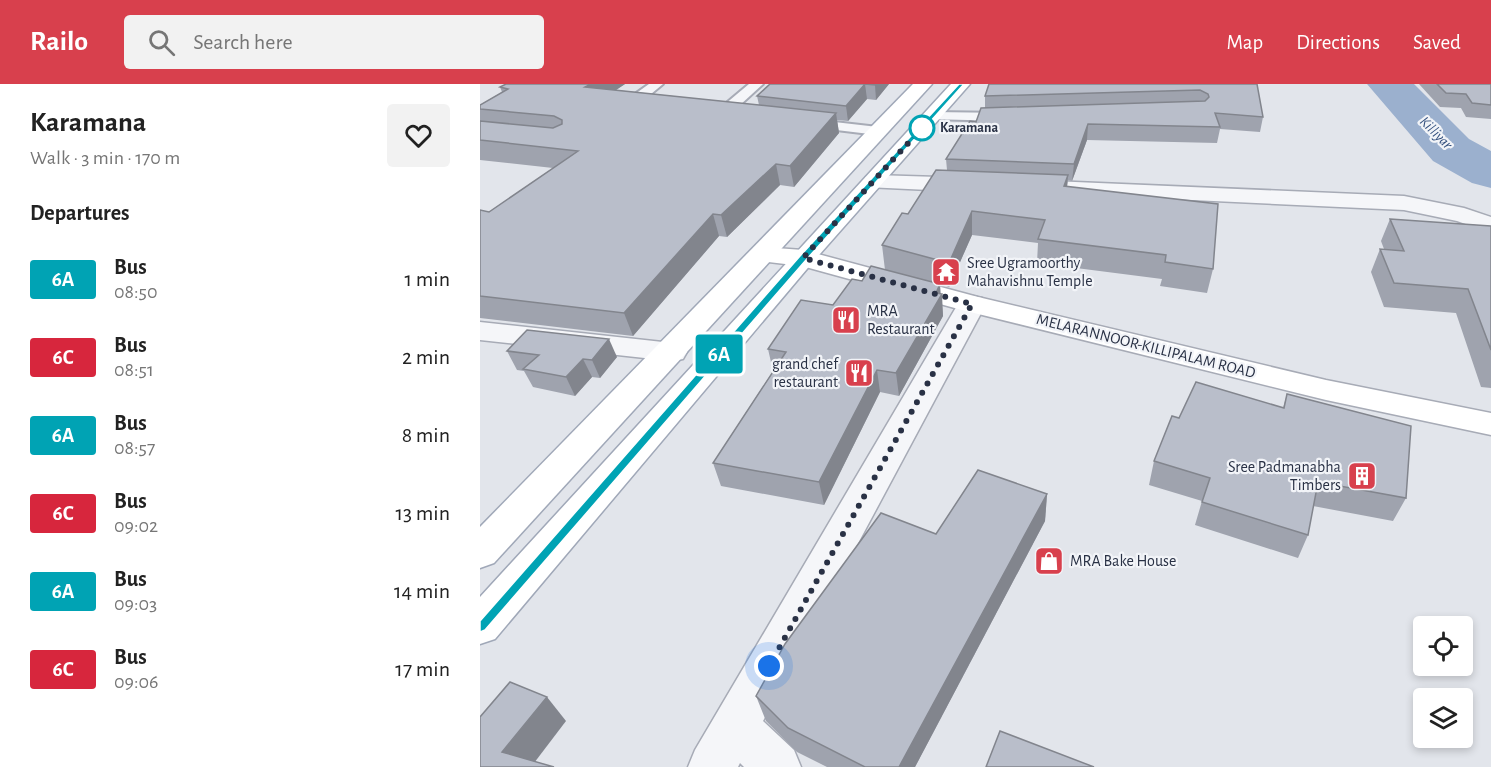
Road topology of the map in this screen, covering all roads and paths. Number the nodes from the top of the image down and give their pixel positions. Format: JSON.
{"nodes":[{"id":1,"x":657,"y":84,"type":"edge"},
{"id":2,"x":757,"y":84,"type":"edge"},
{"id":3,"x":923,"y":84,"type":"edge"},
{"id":4,"x":961,"y":84,"type":"edge"},
{"id":5,"x":667,"y":106,"type":"edge"},
{"id":6,"x":745,"y":115,"type":"edge"},
{"id":7,"x":932,"y":116,"type":"junction"},
{"id":8,"x":1023,"y":117,"type":"edge"},
{"id":9,"x":789,"y":121,"type":"edge"},
{"id":10,"x":878,"y":131,"type":"junction"},
{"id":11,"x":874,"y":182,"type":"junction"},
{"id":12,"x":990,"y":186,"type":"edge"},
{"id":13,"x":1025,"y":188,"type":"edge"},
{"id":14,"x":1491,"y":226,"type":"edge"},
{"id":15,"x":761,"y":255,"type":"junction"},
{"id":16,"x":803,"y":258,"type":"junction"},
{"id":17,"x":972,"y":304,"type":"junction"},
{"id":18,"x":480,"y":331,"type":"edge"},
{"id":19,"x":672,"y":352,"type":"junction"},
{"id":20,"x":1491,"y":424,"type":"edge"},
{"id":21,"x":480,"y":552,"type":"edge"},
{"id":22,"x":480,"y":626,"type":"edge"},
{"id":23,"x":735,"y":726,"type":"junction"},
{"id":24,"x":712,"y":767,"type":"edge"},
{"id":25,"x":777,"y":767,"type":"edge"}],
"edges":[{"from":1,"to":5,"type":"lane"},
{"from":2,"to":6,"type":"lane"},
{"from":3,"to":10,"type":"main road"},
{"from":4,"to":7,"type":"main road"},
{"from":7,"to":8,"type":"lane"},
{"from":7,"to":11,"type":"main road"},
{"from":9,"to":10,"type":"lane"},
{"from":10,"to":15,"type":"main road"},
{"from":11,"to":12,"type":"street"},
{"from":11,"to":16,"type":"main road"},
{"from":13,"to":14,"type":"street"},
{"from":15,"to":16,"type":"main road","name":"MELARANNOOR-KILLIPALAM ROAD"},
{"from":15,"to":19,"type":"main road"},
{"from":16,"to":17,"type":"main road","name":"MELARANNOOR-KILLIPALAM ROAD"},
{"from":16,"to":22,"type":"main road"},
{"from":17,"to":20,"type":"main road","name":"MELARANNOOR-KILLIPALAM ROAD"},
{"from":17,"to":23,"type":"street"},
{"from":18,"to":19,"type":"street"},
{"from":19,"to":21,"type":"main road"},
{"from":23,"to":24,"type":"street"},
{"from":23,"to":25,"type":"street"}]}
